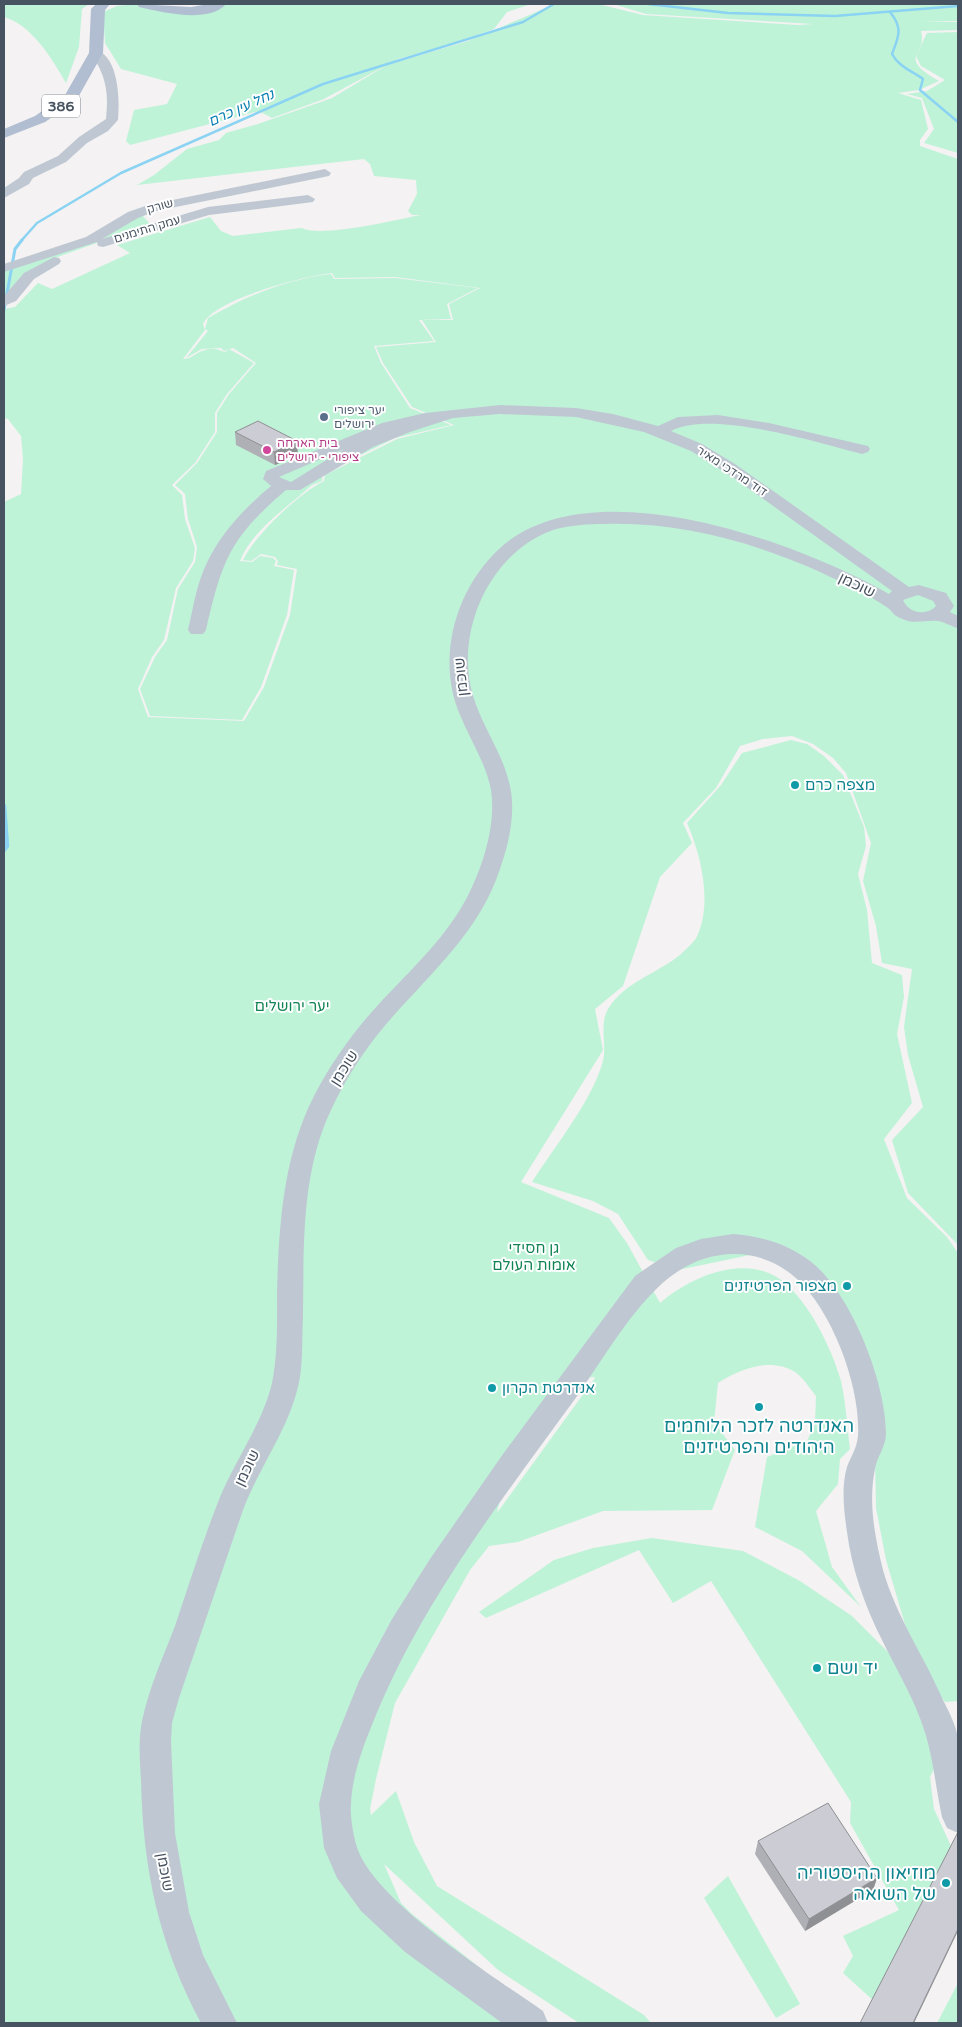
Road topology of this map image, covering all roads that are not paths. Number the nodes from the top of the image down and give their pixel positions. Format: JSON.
{"nodes":[{"id":1,"x":103,"y":4,"type":"edge"},
{"id":2,"x":144,"y":4,"type":"edge"},
{"id":3,"x":219,"y":4,"type":"edge"},
{"id":4,"x":96,"y":53,"type":"junction"},
{"id":5,"x":4,"y":134,"type":"edge"},
{"id":6,"x":325,"y":173,"type":"dead end"},
{"id":7,"x":4,"y":194,"type":"edge"},
{"id":8,"x":308,"y":199,"type":"dead end"},
{"id":9,"x":4,"y":268,"type":"edge"},
{"id":10,"x":4,"y":302,"type":"edge"},
{"id":11,"x":660,"y":431,"type":"junction"},
{"id":12,"x":862,"y":449,"type":"dead end"},
{"id":13,"x":899,"y":598,"type":"junction"},
{"id":14,"x":940,"y":614,"type":"junction"},
{"id":15,"x":958,"y":622,"type":"edge"},
{"id":16,"x":197,"y":630,"type":"dead end"},
{"id":17,"x":958,"y":1818,"type":"edge"},
{"id":18,"x":220,"y":2023,"type":"edge"},
{"id":19,"x":532,"y":2023,"type":"edge"}],
"edges":[{"from":1,"to":4,"type":"main road","number":"386"},
{"from":2,"to":3,"type":"main road"},
{"from":4,"to":5,"type":"main road","number":"386"},
{"from":4,"to":7,"type":"street"},
{"from":6,"to":9,"type":"street","name":"שורק"},
{"from":8,"to":10,"type":"street","name":"עמק התימנים"},
{"from":11,"to":12,"type":"street"},
{"from":11,"to":13,"type":"street","name":"דוד מרדכי מאיר"},
{"from":11,"to":16,"type":"street","name":"דוד מרדכי מאיר"},
{"from":13,"to":14,"type":"street"},
{"from":13,"to":14,"type":"street"},
{"from":13,"to":18,"type":"street","name":"שוכמן"},
{"from":14,"to":15,"type":"street"},
{"from":17,"to":19,"type":"street"}]}
